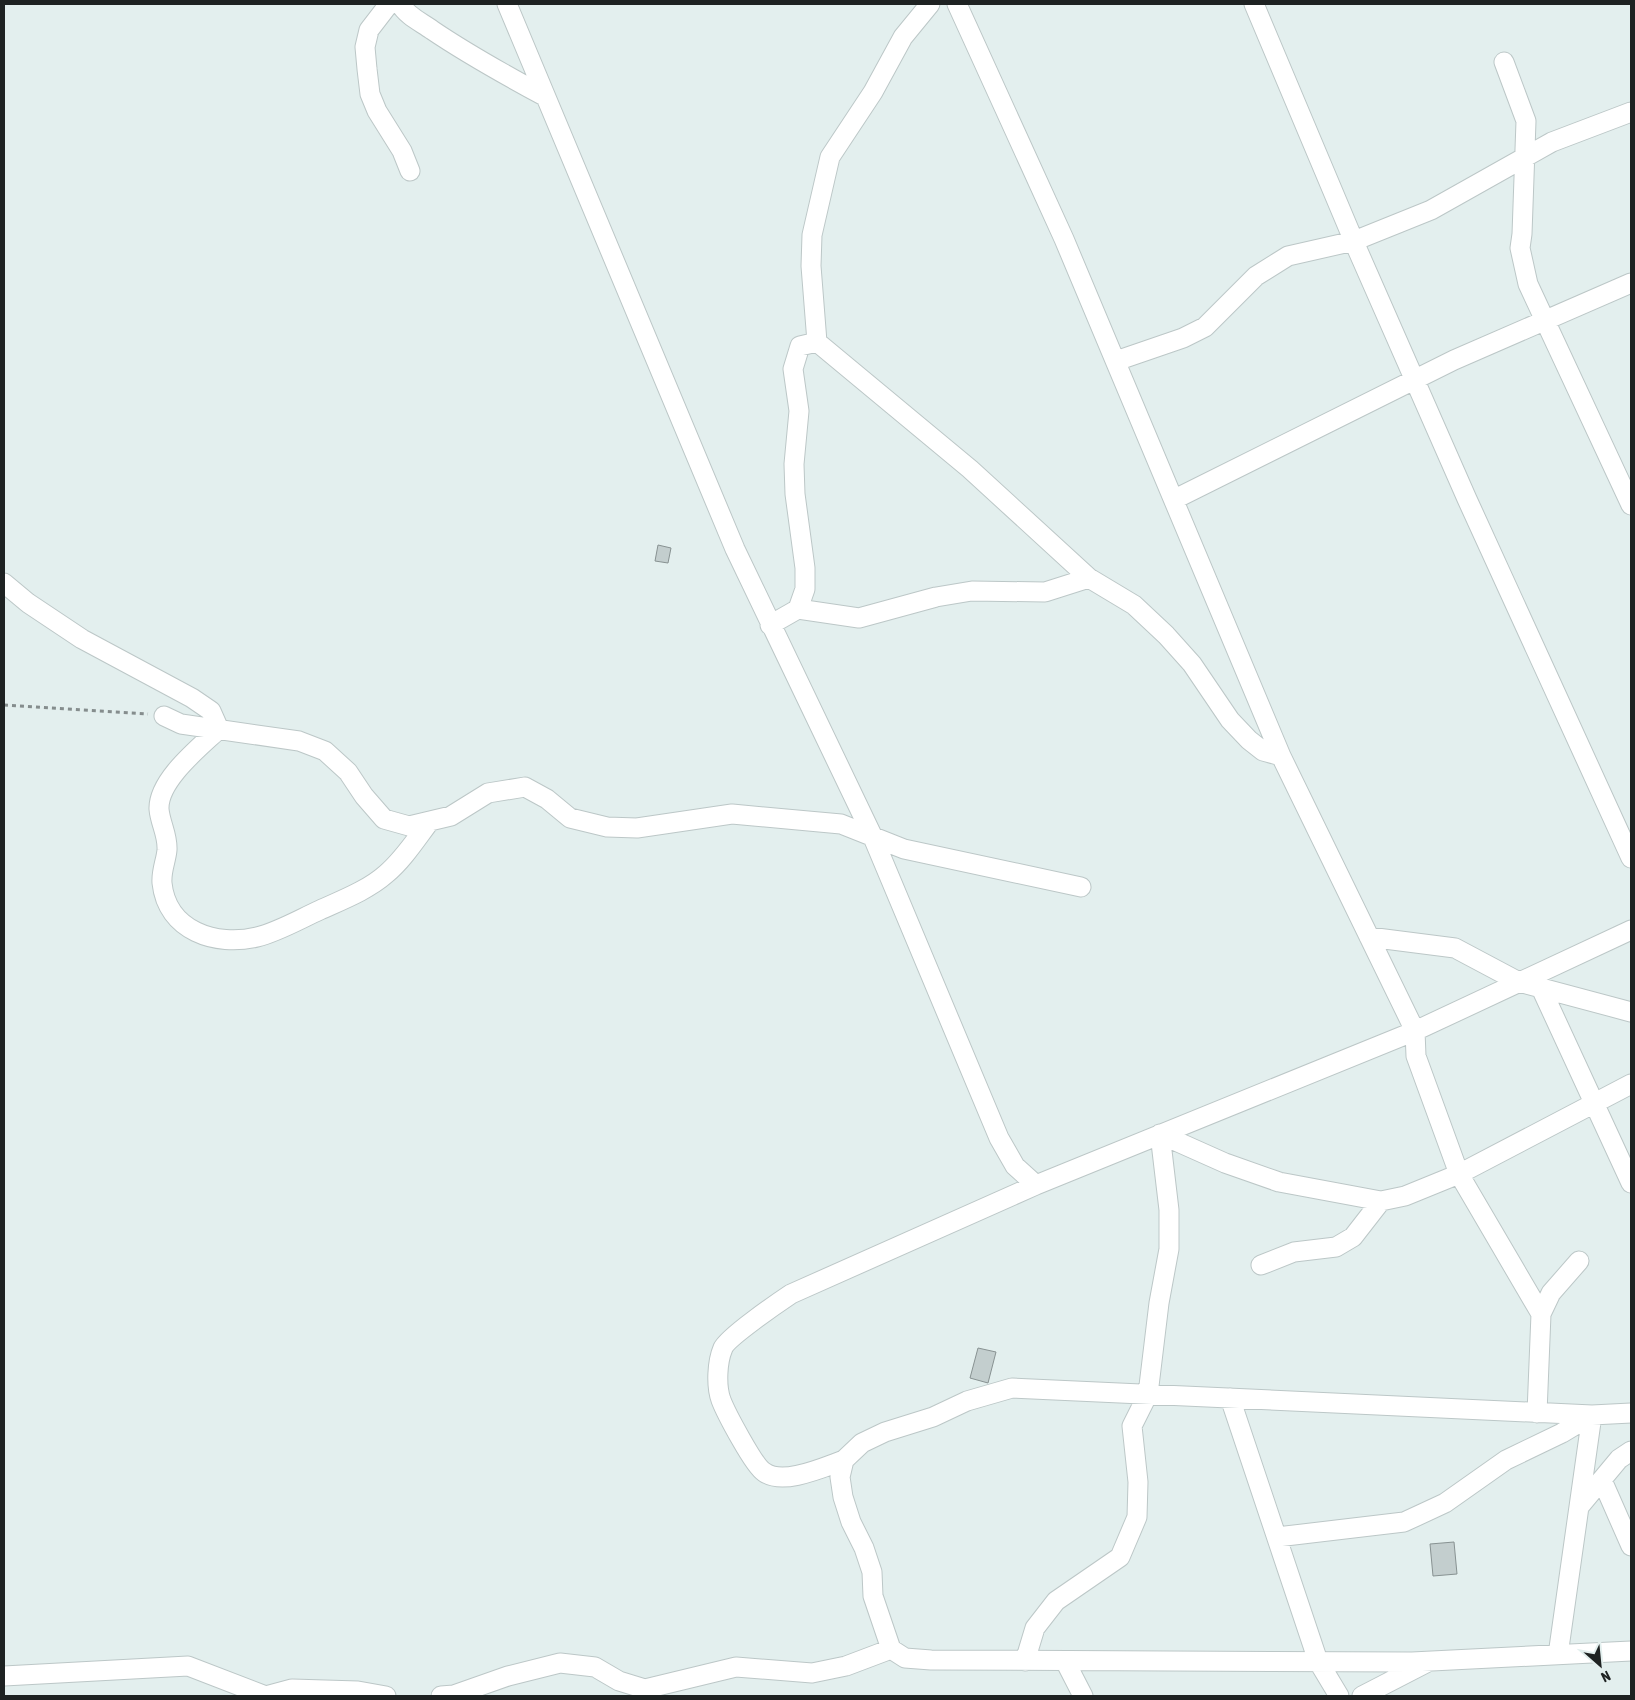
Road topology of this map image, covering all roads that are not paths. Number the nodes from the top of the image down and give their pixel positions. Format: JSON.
{"nodes":[{"id":1,"x":389,"y":4,"type":"edge"},
{"id":2,"x":400,"y":4,"type":"edge"},
{"id":3,"x":507,"y":4,"type":"edge"},
{"id":4,"x":930,"y":4,"type":"edge"},
{"id":5,"x":957,"y":4,"type":"edge"},
{"id":6,"x":1254,"y":4,"type":"edge"},
{"id":7,"x":1504,"y":62,"type":"dead end"},
{"id":8,"x":546,"y":97,"type":"junction"},
{"id":9,"x":1631,"y":112,"type":"edge"},
{"id":10,"x":1524,"y":158,"type":"junction"},
{"id":11,"x":410,"y":171,"type":"dead end"},
{"id":12,"x":1354,"y":241,"type":"junction"},
{"id":13,"x":1631,"y":283,"type":"edge"},
{"id":14,"x":1545,"y":321,"type":"junction"},
{"id":15,"x":817,"y":342,"type":"junction"},
{"id":16,"x":1116,"y":361,"type":"junction"},
{"id":17,"x":1414,"y":380,"type":"junction"},
{"id":18,"x":1175,"y":499,"type":"junction"},
{"id":19,"x":1631,"y":505,"type":"edge"},
{"id":20,"x":1089,"y":578,"type":"junction"},
{"id":21,"x":4,"y":583,"type":"edge"},
{"id":22,"x":798,"y":608,"type":"junction"},
{"id":23,"x":770,"y":625,"type":"junction"},
{"id":24,"x":164,"y":716,"type":"road end"},
{"id":25,"x":220,"y":729,"type":"junction"},
{"id":26,"x":1281,"y":756,"type":"junction"},
{"id":27,"x":430,"y":821,"type":"junction"},
{"id":28,"x":872,"y":835,"type":"junction"},
{"id":29,"x":1631,"y":858,"type":"edge"},
{"id":30,"x":1081,"y":887,"type":"dead end"},
{"id":31,"x":1631,"y":930,"type":"edge"},
{"id":32,"x":1369,"y":936,"type":"junction"},
{"id":33,"x":1519,"y":982,"type":"junction"},
{"id":34,"x":1541,"y":988,"type":"junction"},
{"id":35,"x":1631,"y":1012,"type":"edge"},
{"id":36,"x":1415,"y":1031,"type":"junction"},
{"id":37,"x":1631,"y":1084,"type":"edge"},
{"id":38,"x":1596,"y":1103,"type":"junction"},
{"id":39,"x":1160,"y":1134,"type":"junction"},
{"id":40,"x":1459,"y":1174,"type":"junction"},
{"id":41,"x":1631,"y":1182,"type":"edge"},
{"id":42,"x":1036,"y":1185,"type":"junction"},
{"id":43,"x":1381,"y":1201,"type":"junction"},
{"id":44,"x":1579,"y":1260,"type":"dead end"},
{"id":45,"x":1261,"y":1265,"type":"dead end"},
{"id":46,"x":1541,"y":1314,"type":"junction"},
{"id":47,"x":1148,"y":1394,"type":"junction"},
{"id":48,"x":1230,"y":1398,"type":"junction"},
{"id":49,"x":1537,"y":1413,"type":"junction"},
{"id":50,"x":1631,"y":1413,"type":"edge"},
{"id":51,"x":1592,"y":1416,"type":"junction"},
{"id":52,"x":1631,"y":1451,"type":"edge"},
{"id":53,"x":844,"y":1460,"type":"junction"},
{"id":54,"x":1602,"y":1480,"type":"junction"},
{"id":55,"x":1578,"y":1508,"type":"junction"},
{"id":56,"x":1277,"y":1537,"type":"junction"},
{"id":57,"x":1631,"y":1546,"type":"edge"},
{"id":58,"x":891,"y":1649,"type":"junction"},
{"id":59,"x":1631,"y":1651,"type":"edge"},
{"id":60,"x":1558,"y":1655,"type":"junction"},
{"id":61,"x":1025,"y":1660,"type":"junction"},
{"id":62,"x":1071,"y":1661,"type":"junction"},
{"id":63,"x":1318,"y":1661,"type":"junction"},
{"id":64,"x":1430,"y":1661,"type":"junction"},
{"id":65,"x":4,"y":1676,"type":"edge"},
{"id":66,"x":386,"y":1696,"type":"edge"},
{"id":67,"x":441,"y":1696,"type":"edge"},
{"id":68,"x":1083,"y":1696,"type":"edge"},
{"id":69,"x":1339,"y":1696,"type":"edge"},
{"id":70,"x":1362,"y":1696,"type":"edge"}],
"edges":[{"from":1,"to":11,"type":"street"},
{"from":2,"to":8,"type":"street"},
{"from":3,"to":8,"type":"street"},
{"from":4,"to":15,"type":"street"},
{"from":5,"to":16,"type":"street"},
{"from":6,"to":12,"type":"street"},
{"from":7,"to":10,"type":"street"},
{"from":8,"to":23,"type":"street"},
{"from":9,"to":10,"type":"street"},
{"from":10,"to":12,"type":"street"},
{"from":10,"to":14,"type":"street"},
{"from":12,"to":16,"type":"street"},
{"from":12,"to":17,"type":"street"},
{"from":13,"to":14,"type":"street"},
{"from":14,"to":17,"type":"street"},
{"from":14,"to":19,"type":"street"},
{"from":15,"to":20,"type":"street"},
{"from":15,"to":22,"type":"street"},
{"from":16,"to":18,"type":"street"},
{"from":17,"to":18,"type":"street"},
{"from":17,"to":29,"type":"street"},
{"from":18,"to":26,"type":"street"},
{"from":20,"to":22,"type":"street"},
{"from":20,"to":26,"type":"street"},
{"from":21,"to":25,"type":"street"},
{"from":22,"to":23,"type":"street"},
{"from":23,"to":28,"type":"street"},
{"from":24,"to":25,"type":"street"},
{"from":25,"to":27,"type":"street"},
{"from":25,"to":27,"type":"street"},
{"from":26,"to":32,"type":"street"},
{"from":27,"to":28,"type":"street"},
{"from":28,"to":30,"type":"street"},
{"from":28,"to":42,"type":"street"},
{"from":31,"to":33,"type":"street"},
{"from":32,"to":33,"type":"street"},
{"from":32,"to":36,"type":"street"},
{"from":33,"to":34,"type":"street"},
{"from":33,"to":36,"type":"street"},
{"from":34,"to":35,"type":"street"},
{"from":34,"to":38,"type":"street"},
{"from":36,"to":39,"type":"street"},
{"from":36,"to":40,"type":"street"},
{"from":37,"to":38,"type":"street"},
{"from":38,"to":40,"type":"street"},
{"from":38,"to":41,"type":"street"},
{"from":39,"to":42,"type":"street"},
{"from":39,"to":43,"type":"street"},
{"from":39,"to":47,"type":"street"},
{"from":40,"to":43,"type":"street"},
{"from":40,"to":46,"type":"street"},
{"from":42,"to":53,"type":"street"},
{"from":43,"to":45,"type":"street"},
{"from":44,"to":46,"type":"street"},
{"from":46,"to":49,"type":"street"},
{"from":47,"to":48,"type":"street"},
{"from":47,"to":53,"type":"street"},
{"from":47,"to":61,"type":"street"},
{"from":48,"to":49,"type":"street"},
{"from":48,"to":56,"type":"street"},
{"from":49,"to":51,"type":"street"},
{"from":50,"to":51,"type":"street"},
{"from":51,"to":55,"type":"street"},
{"from":51,"to":56,"type":"street"},
{"from":52,"to":54,"type":"street"},
{"from":53,"to":58,"type":"street"},
{"from":54,"to":55,"type":"street"},
{"from":54,"to":57,"type":"street"},
{"from":55,"to":60,"type":"street"},
{"from":56,"to":63,"type":"street"},
{"from":58,"to":61,"type":"street"},
{"from":58,"to":67,"type":"street"},
{"from":59,"to":60,"type":"street"},
{"from":60,"to":64,"type":"street"},
{"from":61,"to":62,"type":"street"},
{"from":62,"to":63,"type":"street"},
{"from":62,"to":68,"type":"street"},
{"from":63,"to":64,"type":"street"},
{"from":63,"to":69,"type":"street"},
{"from":64,"to":70,"type":"street"},
{"from":65,"to":66,"type":"street"}]}
